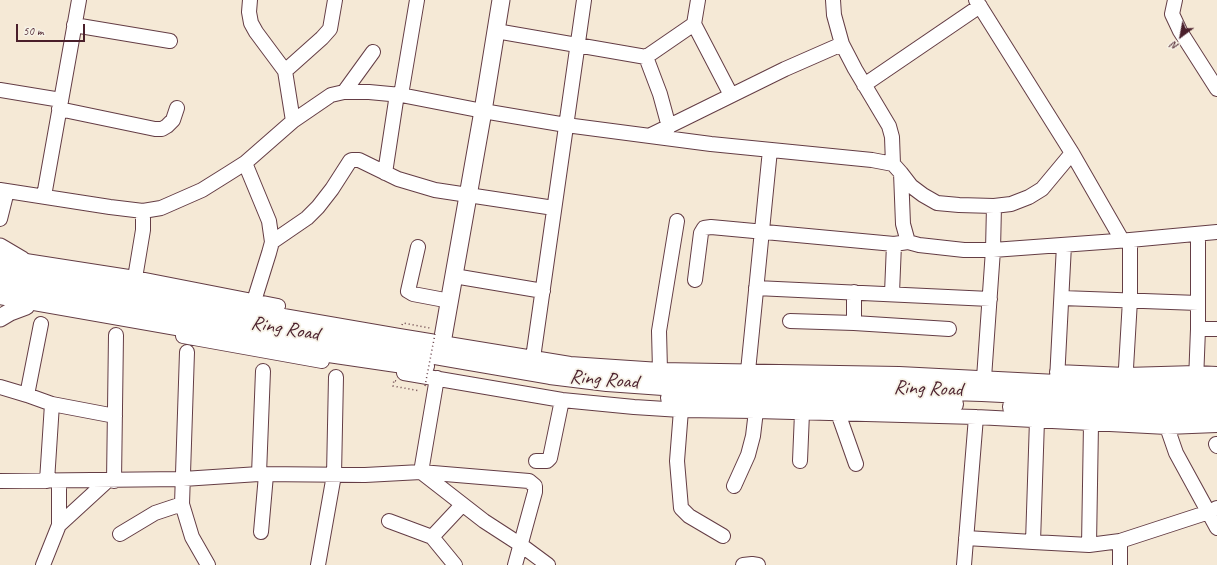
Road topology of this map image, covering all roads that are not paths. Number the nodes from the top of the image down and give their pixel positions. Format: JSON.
{"nodes":[{"id":1,"x":79,"y":0,"type":"edge"},
{"id":2,"x":250,"y":0,"type":"edge"},
{"id":3,"x":335,"y":0,"type":"edge"},
{"id":4,"x":417,"y":0,"type":"edge"},
{"id":5,"x":501,"y":0,"type":"edge"},
{"id":6,"x":584,"y":0,"type":"edge"},
{"id":7,"x":698,"y":0,"type":"edge"},
{"id":8,"x":833,"y":0,"type":"edge"},
{"id":9,"x":1174,"y":0,"type":"edge"},
{"id":10,"x":978,"y":3,"type":"edge"},
{"id":11,"x":694,"y":24,"type":"junction"},
{"id":12,"x":74,"y":25,"type":"junction"},
{"id":13,"x":496,"y":31,"type":"junction"},
{"id":14,"x":170,"y":40,"type":"dead end"},
{"id":15,"x":842,"y":44,"type":"junction"},
{"id":16,"x":577,"y":46,"type":"junction"},
{"id":17,"x":373,"y":52,"type":"dead end"},
{"id":18,"x":646,"y":57,"type":"junction"},
{"id":19,"x":284,"y":71,"type":"junction"},
{"id":20,"x":864,"y":85,"type":"junction"},
{"id":21,"x":1217,"y":89,"type":"edge"},
{"id":22,"x":0,"y":90,"type":"edge"},
{"id":23,"x":344,"y":92,"type":"junction"},
{"id":24,"x":399,"y":95,"type":"junction"},
{"id":25,"x":731,"y":95,"type":"junction"},
{"id":26,"x":60,"y":105,"type":"junction"},
{"id":27,"x":178,"y":108,"type":"dead end"},
{"id":28,"x":483,"y":111,"type":"junction"},
{"id":29,"x":293,"y":121,"type":"junction"},
{"id":30,"x":566,"y":125,"type":"junction"},
{"id":31,"x":669,"y":127,"type":"junction"},
{"id":32,"x":651,"y":135,"type":"junction"},
{"id":33,"x":770,"y":150,"type":"junction"},
{"id":34,"x":1072,"y":153,"type":"junction"},
{"id":35,"x":245,"y":162,"type":"junction"},
{"id":36,"x":897,"y":169,"type":"junction"},
{"id":37,"x":385,"y":172,"type":"junction"},
{"id":38,"x":4,"y":191,"type":"edge"},
{"id":39,"x":468,"y":195,"type":"junction"},
{"id":40,"x":44,"y":196,"type":"junction"},
{"id":41,"x":994,"y":206,"type":"junction"},
{"id":42,"x":554,"y":208,"type":"junction"},
{"id":43,"x":143,"y":210,"type":"junction"},
{"id":44,"x":0,"y":219,"type":"edge"},
{"id":45,"x":677,"y":221,"type":"dead end"},
{"id":46,"x":762,"y":232,"type":"junction"},
{"id":47,"x":1217,"y":232,"type":"edge"},
{"id":48,"x":1198,"y":234,"type":"junction"},
{"id":49,"x":1126,"y":240,"type":"junction"},
{"id":50,"x":272,"y":242,"type":"junction"},
{"id":51,"x":908,"y":242,"type":"junction"},
{"id":52,"x":894,"y":244,"type":"junction"},
{"id":53,"x":1064,"y":245,"type":"junction"},
{"id":54,"x":0,"y":247,"type":"edge"},
{"id":55,"x":418,"y":247,"type":"dead end"},
{"id":56,"x":993,"y":250,"type":"junction"},
{"id":57,"x":0,"y":257,"type":"edge"},
{"id":58,"x":22,"y":260,"type":"junction"},
{"id":59,"x":0,"y":267,"type":"edge"},
{"id":60,"x":454,"y":276,"type":"junction"},
{"id":61,"x":0,"y":278,"type":"edge"},
{"id":62,"x":135,"y":278,"type":"junction"},
{"id":63,"x":695,"y":280,"type":"dead end"},
{"id":64,"x":756,"y":288,"type":"junction"},
{"id":65,"x":543,"y":291,"type":"junction"},
{"id":66,"x":854,"y":292,"type":"junction"},
{"id":67,"x":892,"y":293,"type":"junction"},
{"id":68,"x":0,"y":294,"type":"edge"},
{"id":69,"x":990,"y":298,"type":"junction"},
{"id":70,"x":1062,"y":298,"type":"junction"},
{"id":71,"x":254,"y":300,"type":"junction"},
{"id":72,"x":450,"y":300,"type":"junction"},
{"id":73,"x":1130,"y":300,"type":"junction"},
{"id":74,"x":0,"y":302,"type":"edge"},
{"id":75,"x":1198,"y":302,"type":"junction"},
{"id":76,"x":26,"y":306,"type":"junction"},
{"id":77,"x":0,"y":318,"type":"edge"},
{"id":78,"x":790,"y":321,"type":"dead end"},
{"id":79,"x":854,"y":323,"type":"junction"},
{"id":80,"x":41,"y":324,"type":"dead end"},
{"id":81,"x":949,"y":328,"type":"dead end"},
{"id":82,"x":1198,"y":329,"type":"junction"},
{"id":83,"x":1217,"y":329,"type":"edge"},
{"id":84,"x":116,"y":335,"type":"dead end"},
{"id":85,"x":399,"y":336,"type":"junction"},
{"id":86,"x":438,"y":339,"type":"junction"},
{"id":87,"x":330,"y":344,"type":"junction"},
{"id":88,"x":186,"y":352,"type":"dead end"},
{"id":89,"x":533,"y":358,"type":"junction"},
{"id":90,"x":660,"y":370,"type":"junction"},
{"id":91,"x":263,"y":371,"type":"dead end"},
{"id":92,"x":748,"y":371,"type":"junction"},
{"id":93,"x":984,"y":374,"type":"junction"},
{"id":94,"x":1217,"y":374,"type":"edge"},
{"id":95,"x":336,"y":377,"type":"dead end"},
{"id":96,"x":1057,"y":377,"type":"junction"},
{"id":97,"x":437,"y":378,"type":"junction"},
{"id":98,"x":1196,"y":379,"type":"junction"},
{"id":99,"x":1126,"y":380,"type":"junction"},
{"id":100,"x":1217,"y":384,"type":"edge"},
{"id":101,"x":0,"y":387,"type":"edge"},
{"id":102,"x":27,"y":395,"type":"junction"},
{"id":103,"x":1217,"y":398,"type":"edge"},
{"id":104,"x":562,"y":400,"type":"junction"},
{"id":105,"x":52,"y":404,"type":"junction"},
{"id":106,"x":681,"y":410,"type":"junction"},
{"id":107,"x":756,"y":411,"type":"junction"},
{"id":108,"x":802,"y":413,"type":"junction"},
{"id":109,"x":838,"y":413,"type":"junction"},
{"id":110,"x":1217,"y":413,"type":"edge"},
{"id":111,"x":115,"y":416,"type":"junction"},
{"id":112,"x":976,"y":417,"type":"junction"},
{"id":113,"x":1038,"y":420,"type":"junction"},
{"id":114,"x":1091,"y":424,"type":"junction"},
{"id":115,"x":1217,"y":425,"type":"edge"},
{"id":116,"x":1167,"y":427,"type":"junction"},
{"id":117,"x":536,"y":461,"type":"dead end"},
{"id":118,"x":800,"y":461,"type":"dead end"},
{"id":119,"x":856,"y":464,"type":"dead end"},
{"id":120,"x":421,"y":472,"type":"junction"},
{"id":121,"x":262,"y":475,"type":"junction"},
{"id":122,"x":334,"y":475,"type":"junction"},
{"id":123,"x":183,"y":479,"type":"junction"},
{"id":124,"x":0,"y":481,"type":"edge"},
{"id":125,"x":53,"y":481,"type":"junction"},
{"id":126,"x":111,"y":481,"type":"junction"},
{"id":127,"x":734,"y":486,"type":"dead end"},
{"id":128,"x":182,"y":504,"type":"junction"},
{"id":129,"x":462,"y":505,"type":"junction"},
{"id":130,"x":1213,"y":510,"type":"edge"},
{"id":131,"x":389,"y":521,"type":"dead end"},
{"id":132,"x":59,"y":525,"type":"junction"},
{"id":133,"x":1217,"y":528,"type":"edge"},
{"id":134,"x":261,"y":532,"type":"dead end"},
{"id":135,"x":120,"y":534,"type":"dead end"},
{"id":136,"x":724,"y":536,"type":"dead end"},
{"id":137,"x":432,"y":537,"type":"junction"},
{"id":138,"x":966,"y":538,"type":"junction"},
{"id":139,"x":1120,"y":541,"type":"junction"},
{"id":140,"x":1033,"y":542,"type":"junction"},
{"id":141,"x":521,"y":545,"type":"junction"},
{"id":142,"x":1089,"y":545,"type":"junction"},
{"id":143,"x":43,"y":565,"type":"edge"},
{"id":144,"x":208,"y":565,"type":"edge"},
{"id":145,"x":318,"y":565,"type":"edge"},
{"id":146,"x":455,"y":565,"type":"edge"},
{"id":147,"x":515,"y":565,"type":"edge"},
{"id":148,"x":548,"y":565,"type":"edge"},
{"id":149,"x":743,"y":565,"type":"edge"},
{"id":150,"x":758,"y":565,"type":"edge"},
{"id":151,"x":964,"y":565,"type":"edge"},
{"id":152,"x":1120,"y":565,"type":"edge"}],
"edges":[{"from":1,"to":12,"type":"street"},
{"from":2,"to":19,"type":"street"},
{"from":3,"to":19,"type":"street"},
{"from":4,"to":24,"type":"street"},
{"from":5,"to":13,"type":"main road"},
{"from":6,"to":16,"type":"street"},
{"from":7,"to":11,"type":"street"},
{"from":8,"to":15,"type":"street"},
{"from":9,"to":21,"type":"street"},
{"from":10,"to":20,"type":"street"},
{"from":10,"to":34,"type":"street"},
{"from":11,"to":18,"type":"street"},
{"from":11,"to":25,"type":"street"},
{"from":12,"to":14,"type":"street"},
{"from":12,"to":26,"type":"street"},
{"from":13,"to":16,"type":"street"},
{"from":13,"to":28,"type":"main road"},
{"from":15,"to":20,"type":"street"},
{"from":15,"to":25,"type":"street"},
{"from":16,"to":18,"type":"street"},
{"from":16,"to":30,"type":"street"},
{"from":17,"to":23,"type":"street"},
{"from":18,"to":31,"type":"street"},
{"from":19,"to":29,"type":"street"},
{"from":20,"to":36,"type":"street"},
{"from":22,"to":26,"type":"street"},
{"from":23,"to":24,"type":"street"},
{"from":23,"to":29,"type":"street"},
{"from":24,"to":28,"type":"street"},
{"from":24,"to":37,"type":"street"},
{"from":25,"to":31,"type":"street"},
{"from":26,"to":27,"type":"street"},
{"from":26,"to":40,"type":"street"},
{"from":28,"to":30,"type":"street"},
{"from":28,"to":39,"type":"main road"},
{"from":29,"to":35,"type":"street"},
{"from":30,"to":32,"type":"street"},
{"from":30,"to":42,"type":"street"},
{"from":31,"to":32,"type":"street"},
{"from":32,"to":33,"type":"street"},
{"from":33,"to":36,"type":"street"},
{"from":33,"to":46,"type":"street"},
{"from":34,"to":41,"type":"street"},
{"from":34,"to":49,"type":"street"},
{"from":35,"to":43,"type":"street"},
{"from":35,"to":50,"type":"street"},
{"from":36,"to":41,"type":"street"},
{"from":36,"to":51,"type":"street"},
{"from":37,"to":39,"type":"street"},
{"from":37,"to":50,"type":"street"},
{"from":38,"to":40,"type":"street"},
{"from":38,"to":44,"type":"street"},
{"from":39,"to":42,"type":"street"},
{"from":39,"to":60,"type":"main road"},
{"from":40,"to":43,"type":"street"},
{"from":41,"to":56,"type":"street"},
{"from":42,"to":65,"type":"street"},
{"from":43,"to":62,"type":"street"},
{"from":45,"to":90,"type":"street"},
{"from":46,"to":52,"type":"street"},
{"from":46,"to":63,"type":"street"},
{"from":46,"to":64,"type":"street"},
{"from":47,"to":48,"type":"street"},
{"from":48,"to":49,"type":"street"},
{"from":48,"to":75,"type":"street"},
{"from":49,"to":53,"type":"street"},
{"from":49,"to":73,"type":"street"},
{"from":50,"to":71,"type":"street"},
{"from":51,"to":52,"type":"street"},
{"from":51,"to":56,"type":"street"},
{"from":52,"to":67,"type":"street"},
{"from":53,"to":56,"type":"street"},
{"from":53,"to":70,"type":"street"},
{"from":54,"to":58,"type":"main road"},
{"from":55,"to":72,"type":"street"},
{"from":56,"to":69,"type":"street"},
{"from":57,"to":58,"type":"street"},
{"from":58,"to":62,"type":"street"},
{"from":59,"to":85,"type":"street"},
{"from":60,"to":65,"type":"street"},
{"from":60,"to":72,"type":"main road"},
{"from":61,"to":87,"type":"highway","name":"Ring Road"},
{"from":62,"to":71,"type":"street"},
{"from":64,"to":66,"type":"street"},
{"from":64,"to":92,"type":"street"},
{"from":65,"to":89,"type":"street"},
{"from":66,"to":67,"type":"street"},
{"from":66,"to":79,"type":"street"},
{"from":67,"to":69,"type":"street"},
{"from":68,"to":87,"type":"highway","name":"Ring Road"},
{"from":69,"to":93,"type":"street"},
{"from":70,"to":73,"type":"street"},
{"from":70,"to":96,"type":"street"},
{"from":71,"to":85,"type":"street"},
{"from":72,"to":86,"type":"main road"},
{"from":73,"to":75,"type":"street"},
{"from":73,"to":99,"type":"street"},
{"from":74,"to":76,"type":"street"},
{"from":75,"to":82,"type":"street"},
{"from":76,"to":77,"type":"main road"},
{"from":76,"to":97,"type":"street"},
{"from":78,"to":79,"type":"street"},
{"from":79,"to":81,"type":"street"},
{"from":80,"to":102,"type":"street"},
{"from":82,"to":83,"type":"street"},
{"from":82,"to":98,"type":"street"},
{"from":84,"to":111,"type":"street"},
{"from":85,"to":86,"type":"street"},
{"from":86,"to":89,"type":"street"},
{"from":87,"to":103,"type":"highway","name":"Ring Road"},
{"from":87,"to":110,"type":"highway","name":"Ring Road"},
{"from":88,"to":123,"type":"street"},
{"from":89,"to":90,"type":"street"},
{"from":90,"to":92,"type":"street"},
{"from":91,"to":121,"type":"street"},
{"from":92,"to":93,"type":"street"},
{"from":93,"to":96,"type":"street"},
{"from":94,"to":98,"type":"street"},
{"from":95,"to":122,"type":"street"},
{"from":96,"to":99,"type":"street"},
{"from":97,"to":104,"type":"street"},
{"from":97,"to":120,"type":"street"},
{"from":98,"to":99,"type":"street"},
{"from":98,"to":100,"type":"street"},
{"from":101,"to":102,"type":"street"},
{"from":102,"to":105,"type":"street"},
{"from":104,"to":106,"type":"street"},
{"from":104,"to":117,"type":"street"},
{"from":105,"to":111,"type":"street"},
{"from":105,"to":125,"type":"street"},
{"from":106,"to":107,"type":"street"},
{"from":106,"to":136,"type":"street"},
{"from":107,"to":108,"type":"street"},
{"from":107,"to":127,"type":"street"},
{"from":108,"to":109,"type":"street"},
{"from":108,"to":118,"type":"street"},
{"from":109,"to":112,"type":"street"},
{"from":109,"to":119,"type":"street"},
{"from":111,"to":126,"type":"street"},
{"from":112,"to":113,"type":"street"},
{"from":112,"to":138,"type":"street"},
{"from":113,"to":114,"type":"street"},
{"from":113,"to":140,"type":"street"},
{"from":114,"to":116,"type":"street"},
{"from":114,"to":142,"type":"street"},
{"from":115,"to":116,"type":"street"},
{"from":116,"to":130,"type":"street"},
{"from":120,"to":122,"type":"street"},
{"from":120,"to":129,"type":"street"},
{"from":120,"to":141,"type":"street"},
{"from":121,"to":122,"type":"street"},
{"from":121,"to":123,"type":"street"},
{"from":121,"to":134,"type":"street"},
{"from":122,"to":145,"type":"street"},
{"from":123,"to":126,"type":"street"},
{"from":123,"to":128,"type":"street"},
{"from":124,"to":125,"type":"street"},
{"from":125,"to":126,"type":"street"},
{"from":125,"to":132,"type":"street"},
{"from":126,"to":132,"type":"street"},
{"from":128,"to":135,"type":"street"},
{"from":128,"to":144,"type":"street"},
{"from":129,"to":137,"type":"street"},
{"from":129,"to":141,"type":"street"},
{"from":130,"to":133,"type":"street"},
{"from":130,"to":139,"type":"street"},
{"from":131,"to":137,"type":"street"},
{"from":132,"to":143,"type":"street"},
{"from":137,"to":146,"type":"street"},
{"from":138,"to":140,"type":"street"},
{"from":138,"to":151,"type":"street"},
{"from":139,"to":142,"type":"street"},
{"from":139,"to":152,"type":"street"},
{"from":140,"to":142,"type":"street"},
{"from":141,"to":147,"type":"street"},
{"from":141,"to":148,"type":"street"},
{"from":149,"to":150,"type":"street"}]}
